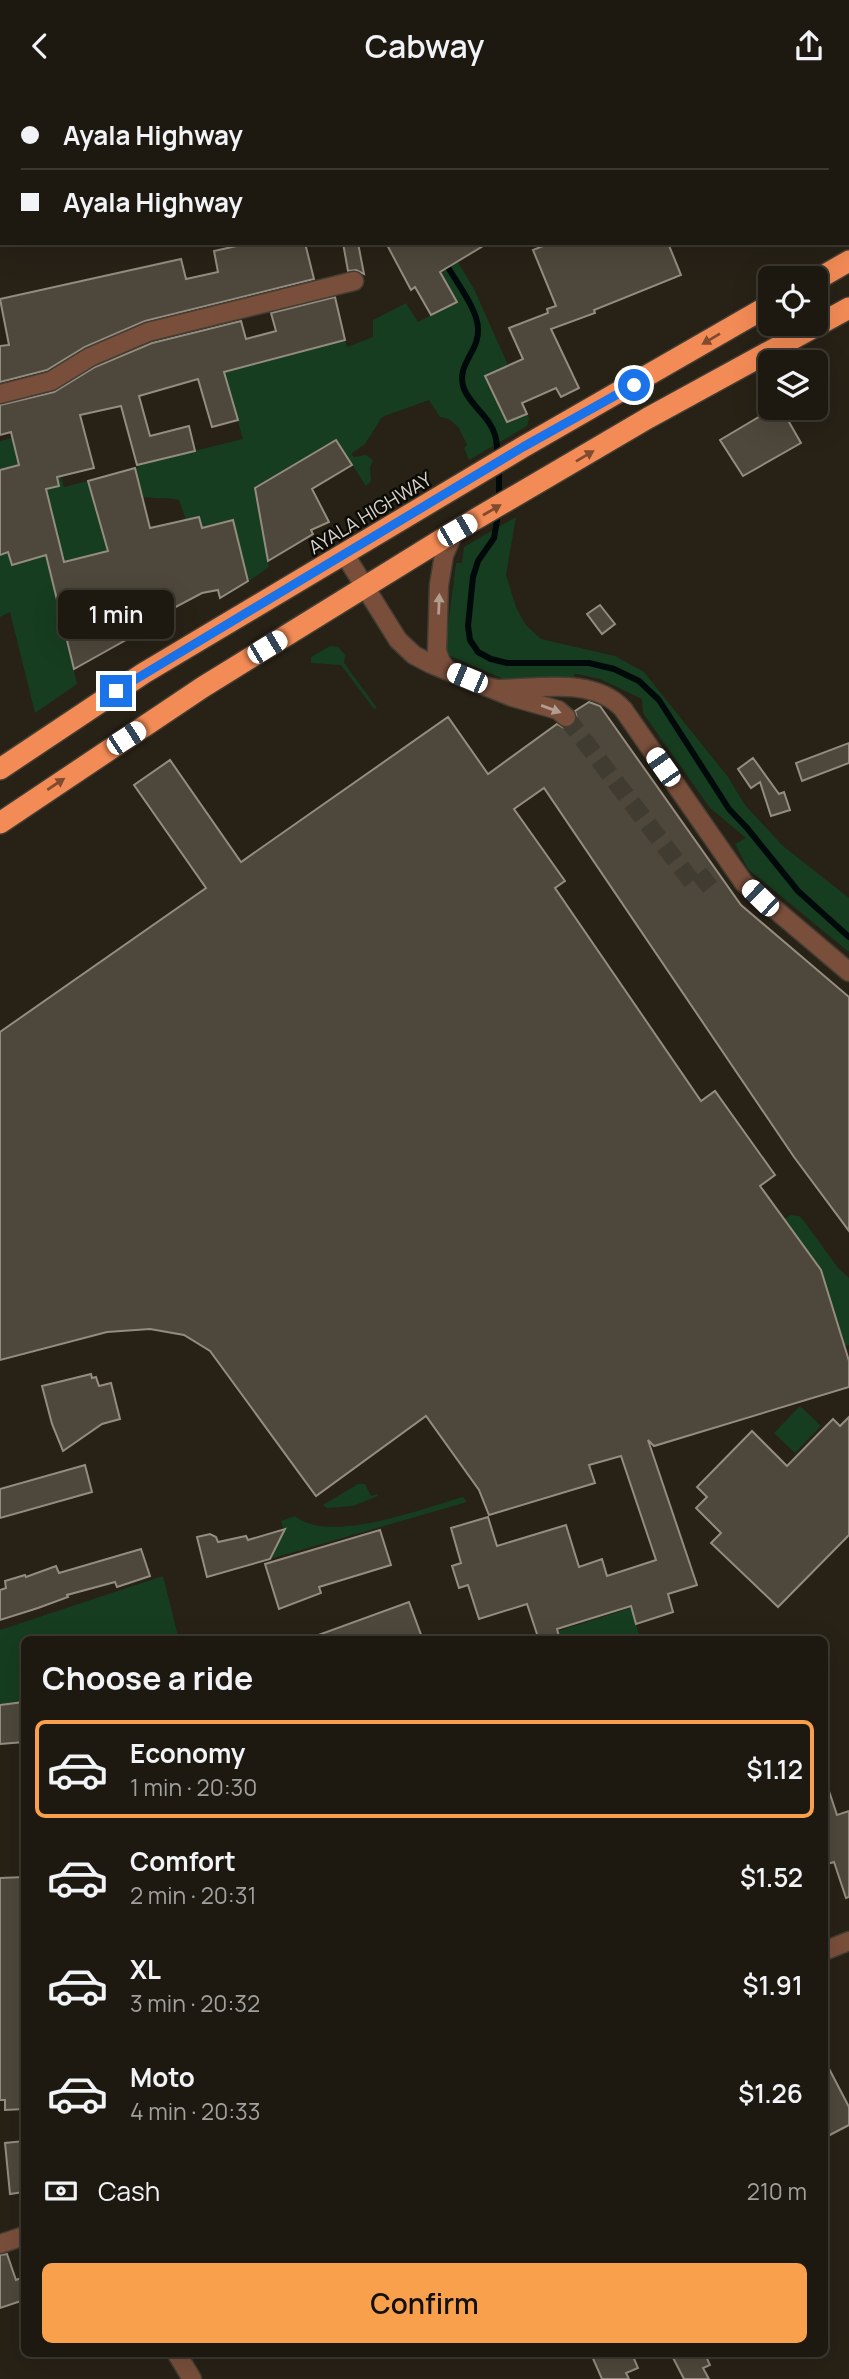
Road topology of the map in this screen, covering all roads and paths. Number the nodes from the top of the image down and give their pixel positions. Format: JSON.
{"nodes":[{"id":1,"x":849,"y":261,"type":"edge"},
{"id":2,"x":828,"y":273,"type":"edge"},
{"id":3,"x":354,"y":281,"type":"dead end"},
{"id":4,"x":849,"y":309,"type":"edge"},
{"id":5,"x":758,"y":313,"type":"edge"},
{"id":6,"x":0,"y":394,"type":"edge"},
{"id":7,"x":456,"y":531,"type":"junction"},
{"id":8,"x":345,"y":555,"type":"junction"},
{"id":9,"x":365,"y":588,"type":"junction"},
{"id":10,"x":447,"y":670,"type":"junction"},
{"id":11,"x":488,"y":687,"type":"junction"},
{"id":12,"x":566,"y":717,"type":"tunnel mouth"},
{"id":13,"x":0,"y":769,"type":"edge"},
{"id":14,"x":0,"y":823,"type":"edge"},
{"id":15,"x":722,"y":850,"type":"junction"},
{"id":16,"x":717,"y":870,"type":"dead end"},
{"id":17,"x":849,"y":972,"type":"edge"},
{"id":18,"x":849,"y":1941,"type":"edge"},
{"id":19,"x":828,"y":1949,"type":"edge"},
{"id":20,"x":21,"y":2237,"type":"edge"},
{"id":21,"x":0,"y":2244,"type":"edge"},
{"id":22,"x":179,"y":2357,"type":"edge"},
{"id":23,"x":192,"y":2379,"type":"edge"}],
"edges":[{"from":1,"to":2,"type":"highway"},
{"from":3,"to":6,"type":"street"},
{"from":7,"to":4,"type":"highway","one_way":true},
{"from":5,"to":8,"type":"highway","name":"AYALA HIGHWAY","one_way":true},
{"from":7,"to":9,"type":"highway"},
{"from":10,"to":7,"type":"street","one_way":true},
{"from":8,"to":9,"type":"street"},
{"from":8,"to":13,"type":"highway","name":"AYALA HIGHWAY"},
{"from":9,"to":10,"type":"street"},
{"from":14,"to":9,"type":"highway","one_way":true},
{"from":10,"to":11,"type":"street"},
{"from":11,"to":12,"type":"street","one_way":true},
{"from":11,"to":15,"type":"street"},
{"from":15,"to":16,"type":"street"},
{"from":15,"to":17,"type":"street"},
{"from":18,"to":19,"type":"street"},
{"from":20,"to":21,"type":"street"},
{"from":22,"to":23,"type":"street"}]}
